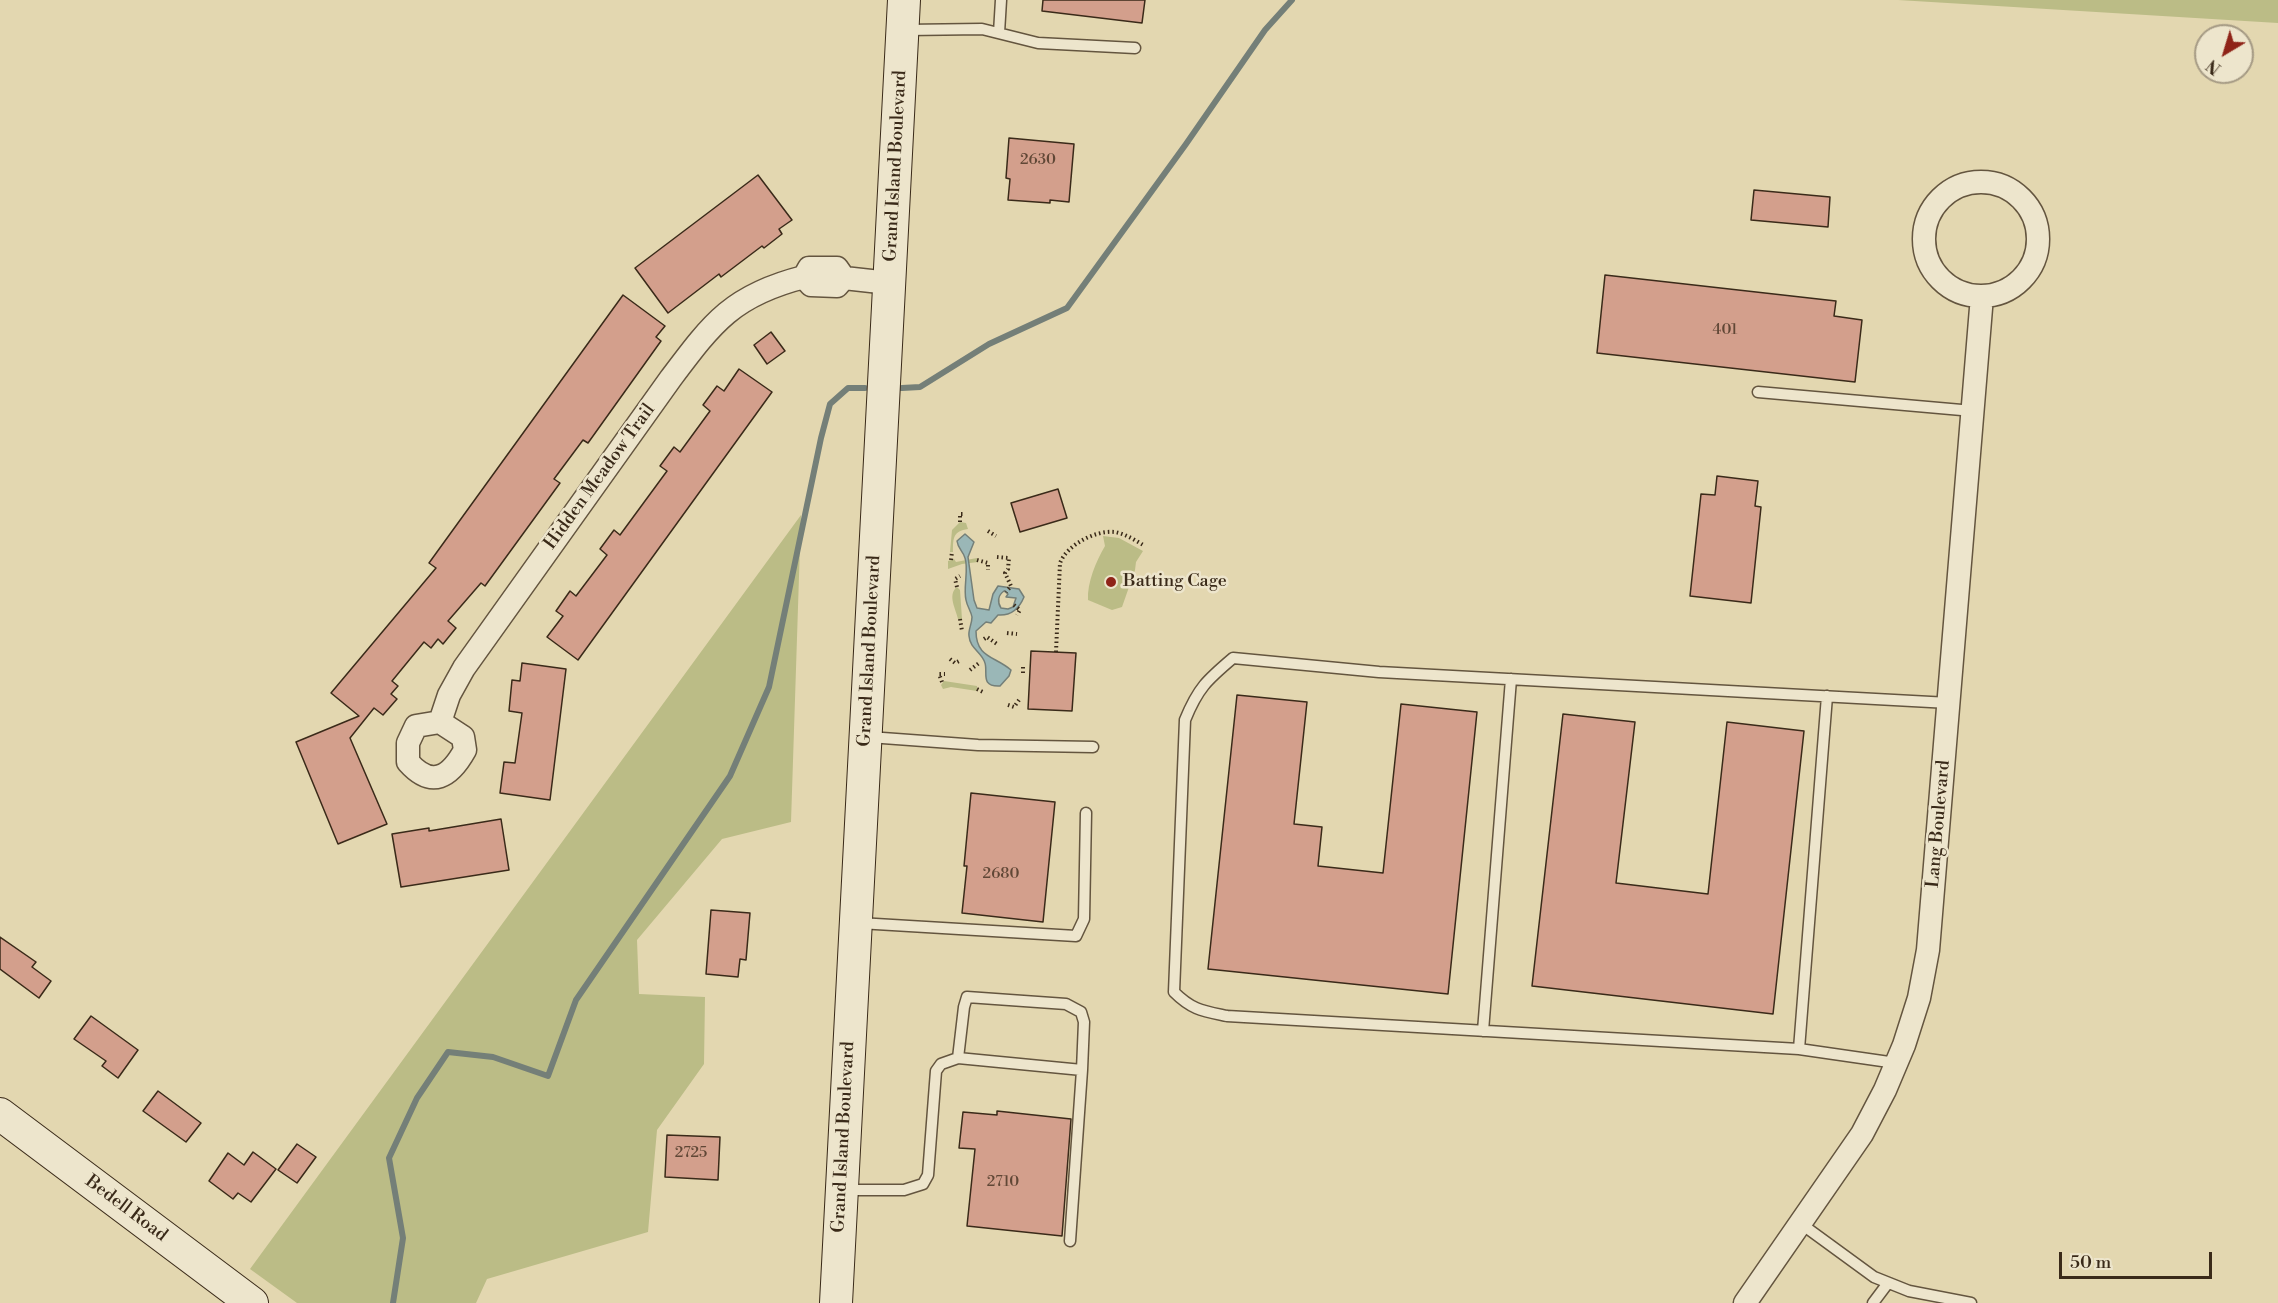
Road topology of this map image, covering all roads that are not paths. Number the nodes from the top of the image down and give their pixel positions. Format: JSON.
{"nodes":[{"id":1,"x":1001,"y":0,"type":"edge"},
{"id":2,"x":904,"y":15,"type":"edge"},
{"id":3,"x":999,"y":33,"type":"junction"},
{"id":4,"x":1135,"y":48,"type":"dead end"},
{"id":5,"x":890,"y":283,"type":"junction"},
{"id":6,"x":1982,"y":296,"type":"junction"},
{"id":7,"x":1758,"y":392,"type":"dead end"},
{"id":8,"x":1973,"y":411,"type":"junction"},
{"id":9,"x":1511,"y":679,"type":"junction"},
{"id":10,"x":1827,"y":696,"type":"junction"},
{"id":11,"x":1949,"y":703,"type":"junction"},
{"id":12,"x":440,"y":722,"type":"dead end"},
{"id":13,"x":866,"y":736,"type":"junction"},
{"id":14,"x":1093,"y":747,"type":"dead end"},
{"id":15,"x":1086,"y":813,"type":"dead end"},
{"id":16,"x":855,"y":923,"type":"junction"},
{"id":17,"x":1483,"y":1031,"type":"junction"},
{"id":18,"x":1799,"y":1049,"type":"junction"},
{"id":19,"x":958,"y":1058,"type":"junction"},
{"id":20,"x":1897,"y":1064,"type":"junction"},
{"id":21,"x":1082,"y":1070,"type":"junction"},
{"id":22,"x":0,"y":1114,"type":"edge"},
{"id":23,"x":842,"y":1190,"type":"junction"},
{"id":24,"x":1800,"y":1223,"type":"junction"},
{"id":25,"x":1070,"y":1242,"type":"dead end"},
{"id":26,"x":1888,"y":1283,"type":"junction"},
{"id":27,"x":252,"y":1303,"type":"edge"},
{"id":28,"x":836,"y":1303,"type":"edge"},
{"id":29,"x":1745,"y":1303,"type":"edge"},
{"id":30,"x":1873,"y":1303,"type":"edge"},
{"id":31,"x":1971,"y":1303,"type":"edge"}],
"edges":[{"from":1,"to":3,"type":"lane"},
{"from":2,"to":3,"type":"lane"},
{"from":2,"to":5,"type":"main road","name":"Grand Island Boulevard"},
{"from":3,"to":4,"type":"lane"},
{"from":5,"to":12,"type":"street","name":"Hidden Meadow Trail"},
{"from":5,"to":13,"type":"main road","name":"Grand Island Boulevard"},
{"from":6,"to":6,"type":"street"},
{"from":6,"to":8,"type":"street","name":"Lang Boulevard"},
{"from":7,"to":8,"type":"lane"},
{"from":8,"to":11,"type":"street","name":"Lang Boulevard"},
{"from":9,"to":10,"type":"lane"},
{"from":9,"to":17,"type":"lane"},
{"from":9,"to":17,"type":"lane"},
{"from":10,"to":11,"type":"lane"},
{"from":10,"to":18,"type":"lane"},
{"from":11,"to":20,"type":"street","name":"Lang Boulevard"},
{"from":13,"to":14,"type":"lane"},
{"from":13,"to":16,"type":"main road","name":"Grand Island Boulevard"},
{"from":15,"to":16,"type":"lane"},
{"from":16,"to":23,"type":"main road","name":"Grand Island Boulevard"},
{"from":17,"to":18,"type":"lane"},
{"from":18,"to":20,"type":"lane"},
{"from":19,"to":21,"type":"lane"},
{"from":19,"to":21,"type":"lane"},
{"from":19,"to":23,"type":"lane"},
{"from":20,"to":24,"type":"street","name":"Lang Boulevard"},
{"from":21,"to":25,"type":"lane"},
{"from":22,"to":27,"type":"main road","name":"Bedell Road"},
{"from":23,"to":28,"type":"main road","name":"Grand Island Boulevard"},
{"from":24,"to":26,"type":"lane"},
{"from":24,"to":29,"type":"street","name":"Lang Boulevard"},
{"from":26,"to":30,"type":"lane"},
{"from":26,"to":31,"type":"lane"}]}
